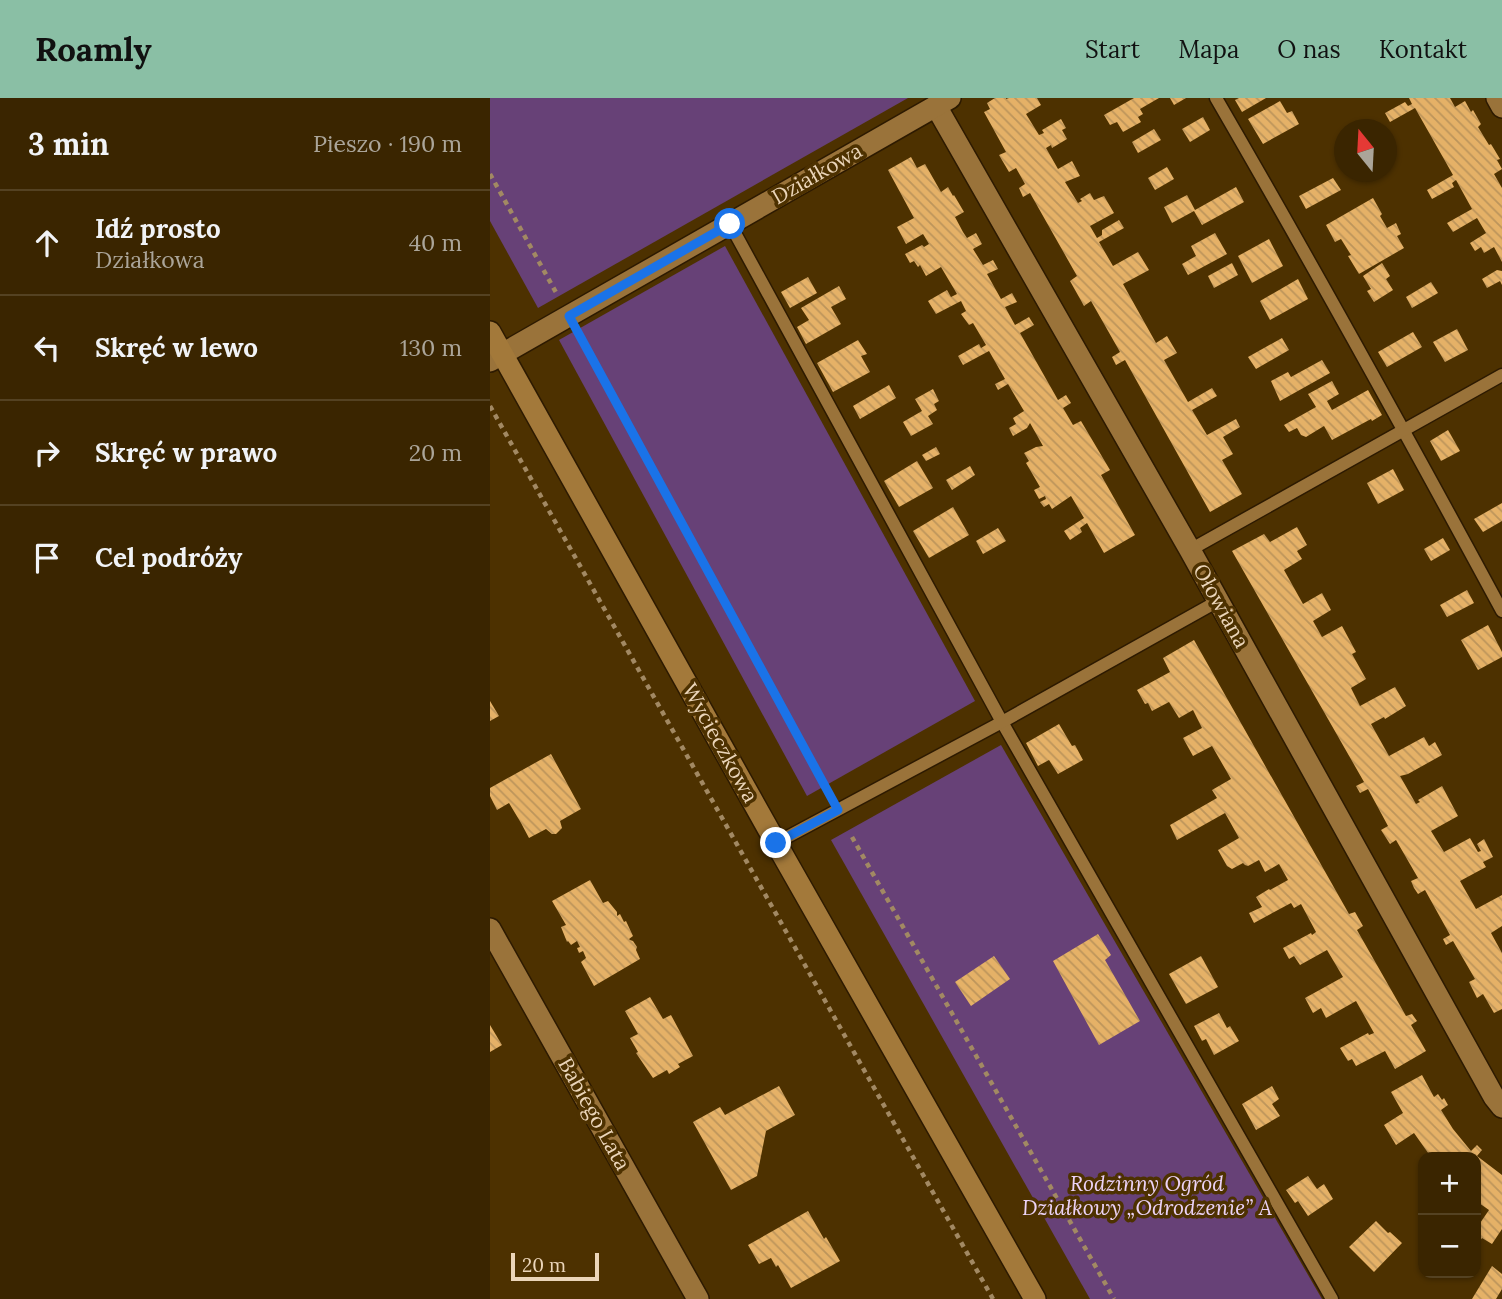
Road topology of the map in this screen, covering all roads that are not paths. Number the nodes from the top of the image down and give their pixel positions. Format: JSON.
{"nodes":[{"id":1,"x":1216,"y":98,"type":"edge"},
{"id":2,"x":1497,"y":98,"type":"edge"},
{"id":3,"x":943,"y":102,"type":"edge"},
{"id":4,"x":1502,"y":107,"type":"edge"},
{"id":5,"x":730,"y":224,"type":"junction"},
{"id":6,"x":490,"y":332,"type":"edge"},
{"id":7,"x":496,"y":357,"type":"edge"},
{"id":8,"x":1502,"y":375,"type":"edge"},
{"id":9,"x":1404,"y":429,"type":"junction"},
{"id":10,"x":1190,"y":550,"type":"junction"},
{"id":11,"x":1218,"y":601,"type":"junction"},
{"id":12,"x":1502,"y":611,"type":"edge"},
{"id":13,"x":1002,"y":722,"type":"junction"},
{"id":14,"x":776,"y":843,"type":"junction"},
{"id":15,"x":490,"y":930,"type":"edge"},
{"id":16,"x":1502,"y":1107,"type":"edge"},
{"id":17,"x":698,"y":1299,"type":"edge"},
{"id":18,"x":1035,"y":1299,"type":"edge"},
{"id":19,"x":1332,"y":1299,"type":"edge"}],
"edges":[{"from":1,"to":9,"type":"lane"},
{"from":2,"to":4,"type":"street"},
{"from":3,"to":5,"type":"street","name":"Działkowa"},
{"from":3,"to":10,"type":"street","name":"Ołowiana"},
{"from":5,"to":7,"type":"street","name":"Działkowa"},
{"from":5,"to":13,"type":"lane"},
{"from":6,"to":7,"type":"street","name":"Wycieczkowa"},
{"from":7,"to":14,"type":"street","name":"Wycieczkowa"},
{"from":8,"to":9,"type":"lane"},
{"from":9,"to":10,"type":"lane"},
{"from":9,"to":12,"type":"lane"},
{"from":10,"to":11,"type":"street","name":"Ołowiana"},
{"from":11,"to":13,"type":"lane"},
{"from":11,"to":16,"type":"street","name":"Ołowiana"},
{"from":13,"to":14,"type":"lane"},
{"from":13,"to":19,"type":"lane"},
{"from":14,"to":18,"type":"street","name":"Wycieczkowa"},
{"from":15,"to":17,"type":"street","name":"Babiego Lata"}]}
